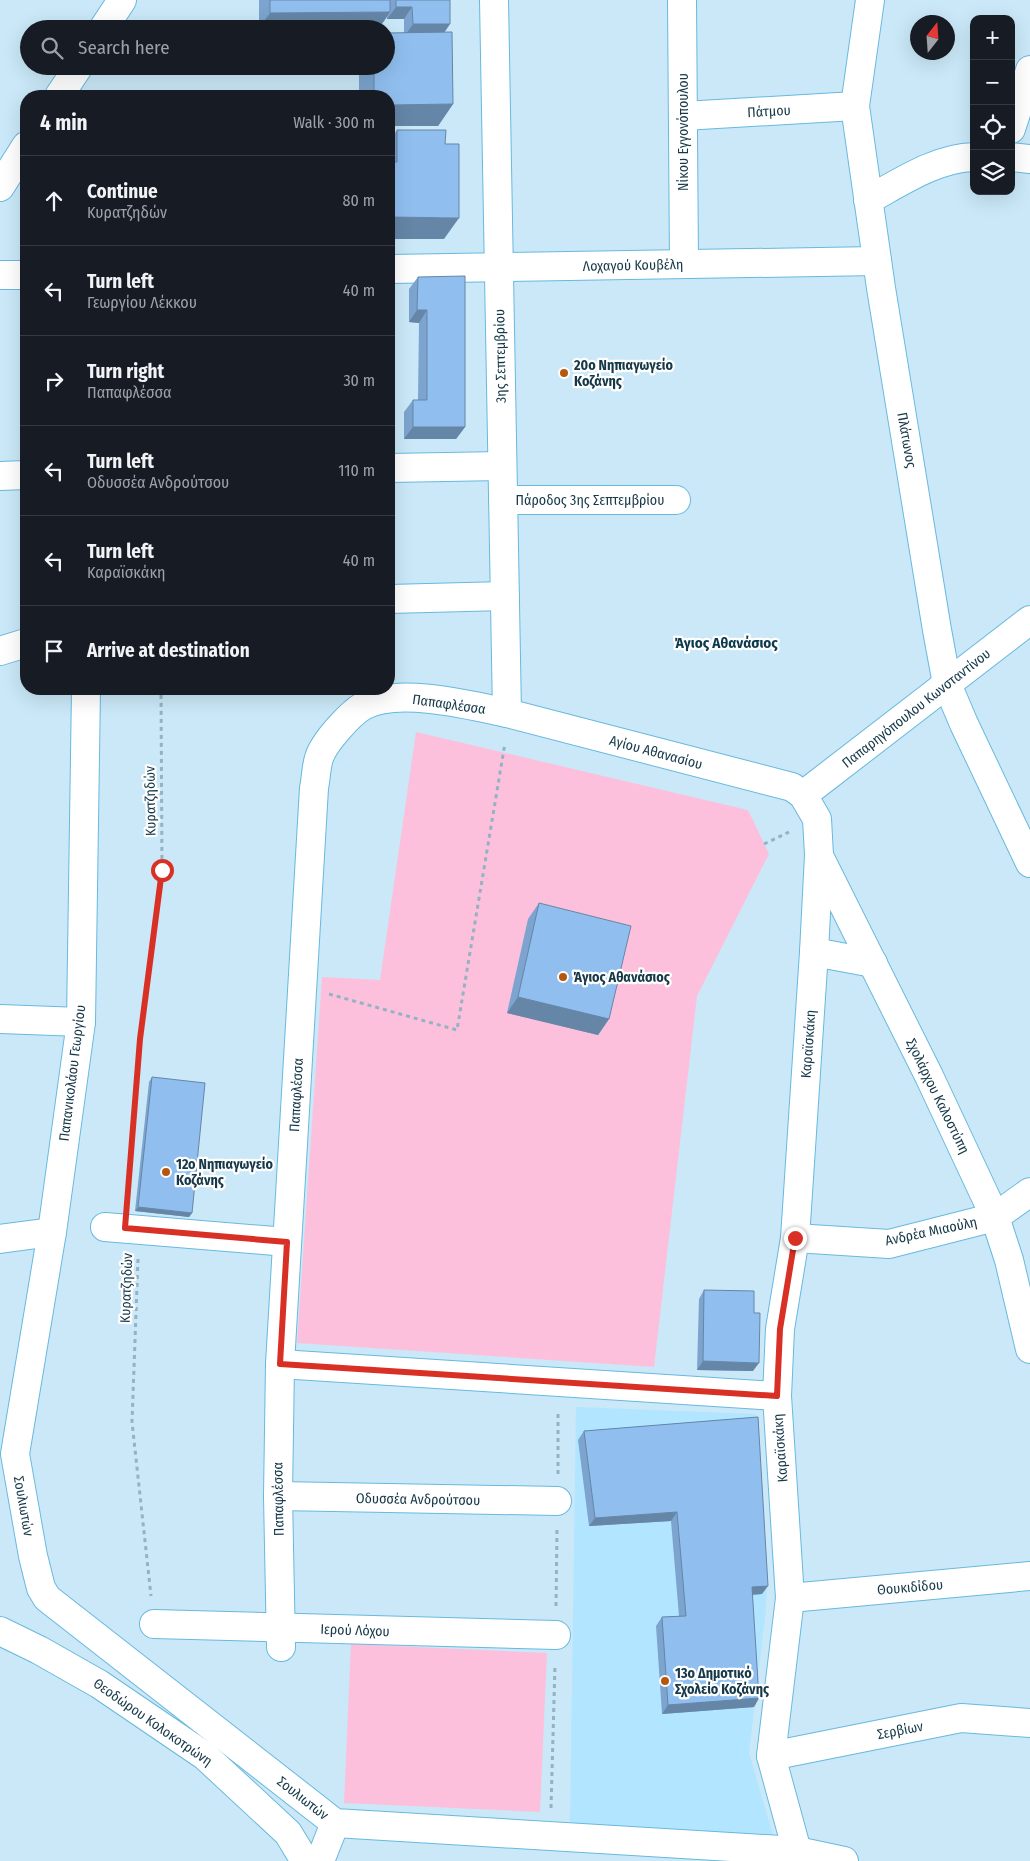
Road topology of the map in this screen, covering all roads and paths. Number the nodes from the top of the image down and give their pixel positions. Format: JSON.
{"nodes":[{"id":1,"x":122,"y":0,"type":"edge"},
{"id":2,"x":494,"y":0,"type":"edge"},
{"id":3,"x":682,"y":0,"type":"edge"},
{"id":4,"x":870,"y":0,"type":"edge"},
{"id":5,"x":109,"y":20,"type":"edge"},
{"id":6,"x":1030,"y":70,"type":"edge"},
{"id":7,"x":73,"y":75,"type":"edge"},
{"id":8,"x":63,"y":90,"type":"edge"},
{"id":9,"x":855,"y":106,"type":"junction"},
{"id":10,"x":683,"y":116,"type":"junction"},
{"id":11,"x":1015,"y":117,"type":"edge"},
{"id":12,"x":20,"y":155,"type":"edge"},
{"id":13,"x":970,"y":157,"type":"edge"},
{"id":14,"x":1015,"y":157,"type":"edge"},
{"id":15,"x":1030,"y":159,"type":"edge"},
{"id":16,"x":0,"y":187,"type":"edge"},
{"id":17,"x":868,"y":200,"type":"junction"},
{"id":18,"x":877,"y":262,"type":"junction"},
{"id":19,"x":684,"y":264,"type":"junction"},
{"id":20,"x":499,"y":267,"type":"junction"},
{"id":21,"x":395,"y":269,"type":"edge"},
{"id":22,"x":0,"y":275,"type":"edge"},
{"id":23,"x":20,"y":275,"type":"edge"},
{"id":24,"x":502,"y":466,"type":"junction"},
{"id":25,"x":395,"y":468,"type":"edge"},
{"id":26,"x":20,"y":475,"type":"edge"},
{"id":27,"x":0,"y":476,"type":"edge"},
{"id":28,"x":503,"y":500,"type":"junction"},
{"id":29,"x":676,"y":500,"type":"dead end"},
{"id":30,"x":505,"y":596,"type":"junction"},
{"id":31,"x":395,"y":599,"type":"edge"},
{"id":32,"x":1030,"y":620,"type":"edge"},
{"id":33,"x":20,"y":645,"type":"edge"},
{"id":34,"x":0,"y":651,"type":"edge"},
{"id":35,"x":947,"y":684,"type":"junction"},
{"id":36,"x":86,"y":695,"type":"edge"},
{"id":37,"x":161,"y":695,"type":"edge"},
{"id":38,"x":506,"y":713,"type":"junction"},
{"id":39,"x":505,"y":753,"type":"dead end"},
{"id":40,"x":803,"y":795,"type":"junction"},
{"id":41,"x":819,"y":854,"type":"junction"},
{"id":42,"x":1030,"y":863,"type":"edge"},
{"id":43,"x":814,"y":952,"type":"junction"},
{"id":44,"x":873,"y":963,"type":"junction"},
{"id":45,"x":302,"y":986,"type":"junction"},
{"id":46,"x":0,"y":1019,"type":"edge"},
{"id":47,"x":81,"y":1022,"type":"junction"},
{"id":48,"x":1030,"y":1192,"type":"edge"},
{"id":49,"x":995,"y":1217,"type":"junction"},
{"id":50,"x":115,"y":1228,"type":"junction"},
{"id":51,"x":52,"y":1232,"type":"junction"},
{"id":52,"x":795,"y":1238,"type":"junction"},
{"id":53,"x":0,"y":1239,"type":"edge"},
{"id":54,"x":287,"y":1242,"type":"junction"},
{"id":55,"x":1030,"y":1349,"type":"edge"},
{"id":56,"x":280,"y":1364,"type":"junction"},
{"id":57,"x":777,"y":1396,"type":"junction"},
{"id":58,"x":7,"y":1455,"type":"edge"},
{"id":59,"x":278,"y":1496,"type":"junction"},
{"id":60,"x":557,"y":1501,"type":"dead end"},
{"id":61,"x":1030,"y":1576,"type":"edge"},
{"id":62,"x":790,"y":1598,"type":"junction"},
{"id":63,"x":154,"y":1624,"type":"joint"},
{"id":64,"x":0,"y":1631,"type":"edge"},
{"id":65,"x":556,"y":1635,"type":"joint"},
{"id":66,"x":281,"y":1638,"type":"junction"},
{"id":67,"x":1030,"y":1723,"type":"edge"},
{"id":68,"x":771,"y":1756,"type":"junction"},
{"id":69,"x":335,"y":1822,"type":"junction"},
{"id":70,"x":550,"y":1836,"type":"junction"},
{"id":71,"x":797,"y":1856,"type":"edge"},
{"id":72,"x":305,"y":1861,"type":"edge"},
{"id":73,"x":320,"y":1861,"type":"edge"},
{"id":74,"x":844,"y":1861,"type":"edge"}],
"edges":[{"from":1,"to":5,"type":"street"},
{"from":2,"to":20,"type":"street","name":"3ης Σεπτεμβρίου"},
{"from":3,"to":10,"type":"street","name":"Νίκου Εγγονόπουλου"},
{"from":4,"to":9,"type":"street","name":"Πλάτωνος"},
{"from":6,"to":11,"type":"street"},
{"from":7,"to":8,"type":"street"},
{"from":9,"to":10,"type":"street","name":"Πάτμου"},
{"from":9,"to":17,"type":"street","name":"Πλάτωνος"},
{"from":10,"to":19,"type":"street","name":"Νίκου Εγγονόπουλου"},
{"from":12,"to":16,"type":"street"},
{"from":13,"to":17,"type":"street"},
{"from":14,"to":15,"type":"street"},
{"from":17,"to":18,"type":"street","name":"Πλάτωνος"},
{"from":18,"to":19,"type":"street","name":"Λοχαγού Κουβέλη"},
{"from":18,"to":35,"type":"street","name":"Πλάτωνος"},
{"from":19,"to":20,"type":"street","name":"Λοχαγού Κουβέλη"},
{"from":20,"to":21,"type":"street","name":"Λοχαγού Κουβέλη"},
{"from":20,"to":24,"type":"street","name":"3ης Σεπτεμβρίου"},
{"from":22,"to":23,"type":"street"},
{"from":24,"to":25,"type":"street"},
{"from":24,"to":28,"type":"street","name":"3ης Σεπτεμβρίου"},
{"from":26,"to":27,"type":"street"},
{"from":28,"to":29,"type":"street","name":"Πάροδος 3ης Σεπτεμβρίου"},
{"from":28,"to":30,"type":"street","name":"3ης Σεπτεμβρίου"},
{"from":30,"to":31,"type":"street"},
{"from":30,"to":38,"type":"street","name":"3ης Σεπτεμβρίου"},
{"from":32,"to":35,"type":"street","name":"Παπαρηγόπουλου Κωνσταντίνου"},
{"from":33,"to":34,"type":"street"},
{"from":35,"to":40,"type":"street","name":"Παπαρηγόπουλου Κωνσταντίνου"},
{"from":35,"to":42,"type":"street","name":"Πλάτωνος"},
{"from":36,"to":47,"type":"street","name":"Παπανικολάου Γεωργίου"},
{"from":37,"to":50,"type":"path","name":"Κυρατζηδών"},
{"from":38,"to":40,"type":"street","name":"Αγίου Αθανασίου"},
{"from":38,"to":45,"type":"street","name":"Παπαφλέσσα"},
{"from":39,"to":45,"type":"path"},
{"from":40,"to":41,"type":"street","name":"Καραϊσκάκη"},
{"from":41,"to":43,"type":"street","name":"Καραϊσκάκη"},
{"from":41,"to":44,"type":"street","name":"Σχολάρχου Καλοστύπη"},
{"from":43,"to":44,"type":"street"},
{"from":43,"to":52,"type":"street","name":"Καραϊσκάκη"},
{"from":44,"to":49,"type":"street","name":"Σχολάρχου Καλοστύπη"},
{"from":45,"to":54,"type":"street","name":"Παπαφλέσσα"},
{"from":46,"to":47,"type":"street"},
{"from":47,"to":51,"type":"street","name":"Παπανικολάου Γεωργίου"},
{"from":48,"to":49,"type":"street","name":"Ανδρέα Μιαούλη"},
{"from":49,"to":52,"type":"street","name":"Ανδρέα Μιαούλη"},
{"from":49,"to":55,"type":"street","name":"Σχολάρχου Καλοστύπη"},
{"from":50,"to":54,"type":"street"},
{"from":50,"to":63,"type":"path","name":"Κυρατζηδών"},
{"from":51,"to":53,"type":"street"},
{"from":51,"to":58,"type":"street","name":"Παπανικολάου Γεωργίου"},
{"from":52,"to":57,"type":"street","name":"Καραϊσκάκη"},
{"from":54,"to":56,"type":"street","name":"Παπαφλέσσα"},
{"from":56,"to":57,"type":"street"},
{"from":56,"to":59,"type":"street","name":"Παπαφλέσσα"},
{"from":57,"to":62,"type":"street","name":"Καραϊσκάκη"},
{"from":58,"to":69,"type":"street","name":"Σουλιωτών"},
{"from":59,"to":60,"type":"street","name":"Οδυσσέα Ανδρούτσου"},
{"from":59,"to":66,"type":"street","name":"Παπαφλέσσα"},
{"from":61,"to":62,"type":"street","name":"Θουκιδίδου"},
{"from":62,"to":68,"type":"street","name":"Καραϊσκάκη"},
{"from":63,"to":66,"type":"street","name":"Ιερού Λόχου"},
{"from":64,"to":72,"type":"street","name":"Θεοδώρου Κολοκοτρώνη"},
{"from":65,"to":66,"type":"street","name":"Ιερού Λόχου"},
{"from":65,"to":70,"type":"path"},
{"from":67,"to":68,"type":"street","name":"Σερβίων"},
{"from":68,"to":71,"type":"street","name":"Καραϊσκάκη"},
{"from":69,"to":70,"type":"street","name":"Σουλιωτών"},
{"from":69,"to":73,"type":"street"},
{"from":70,"to":71,"type":"street","name":"Σουλιωτών"},
{"from":71,"to":74,"type":"street","name":"Σουλιωτών"}]}
